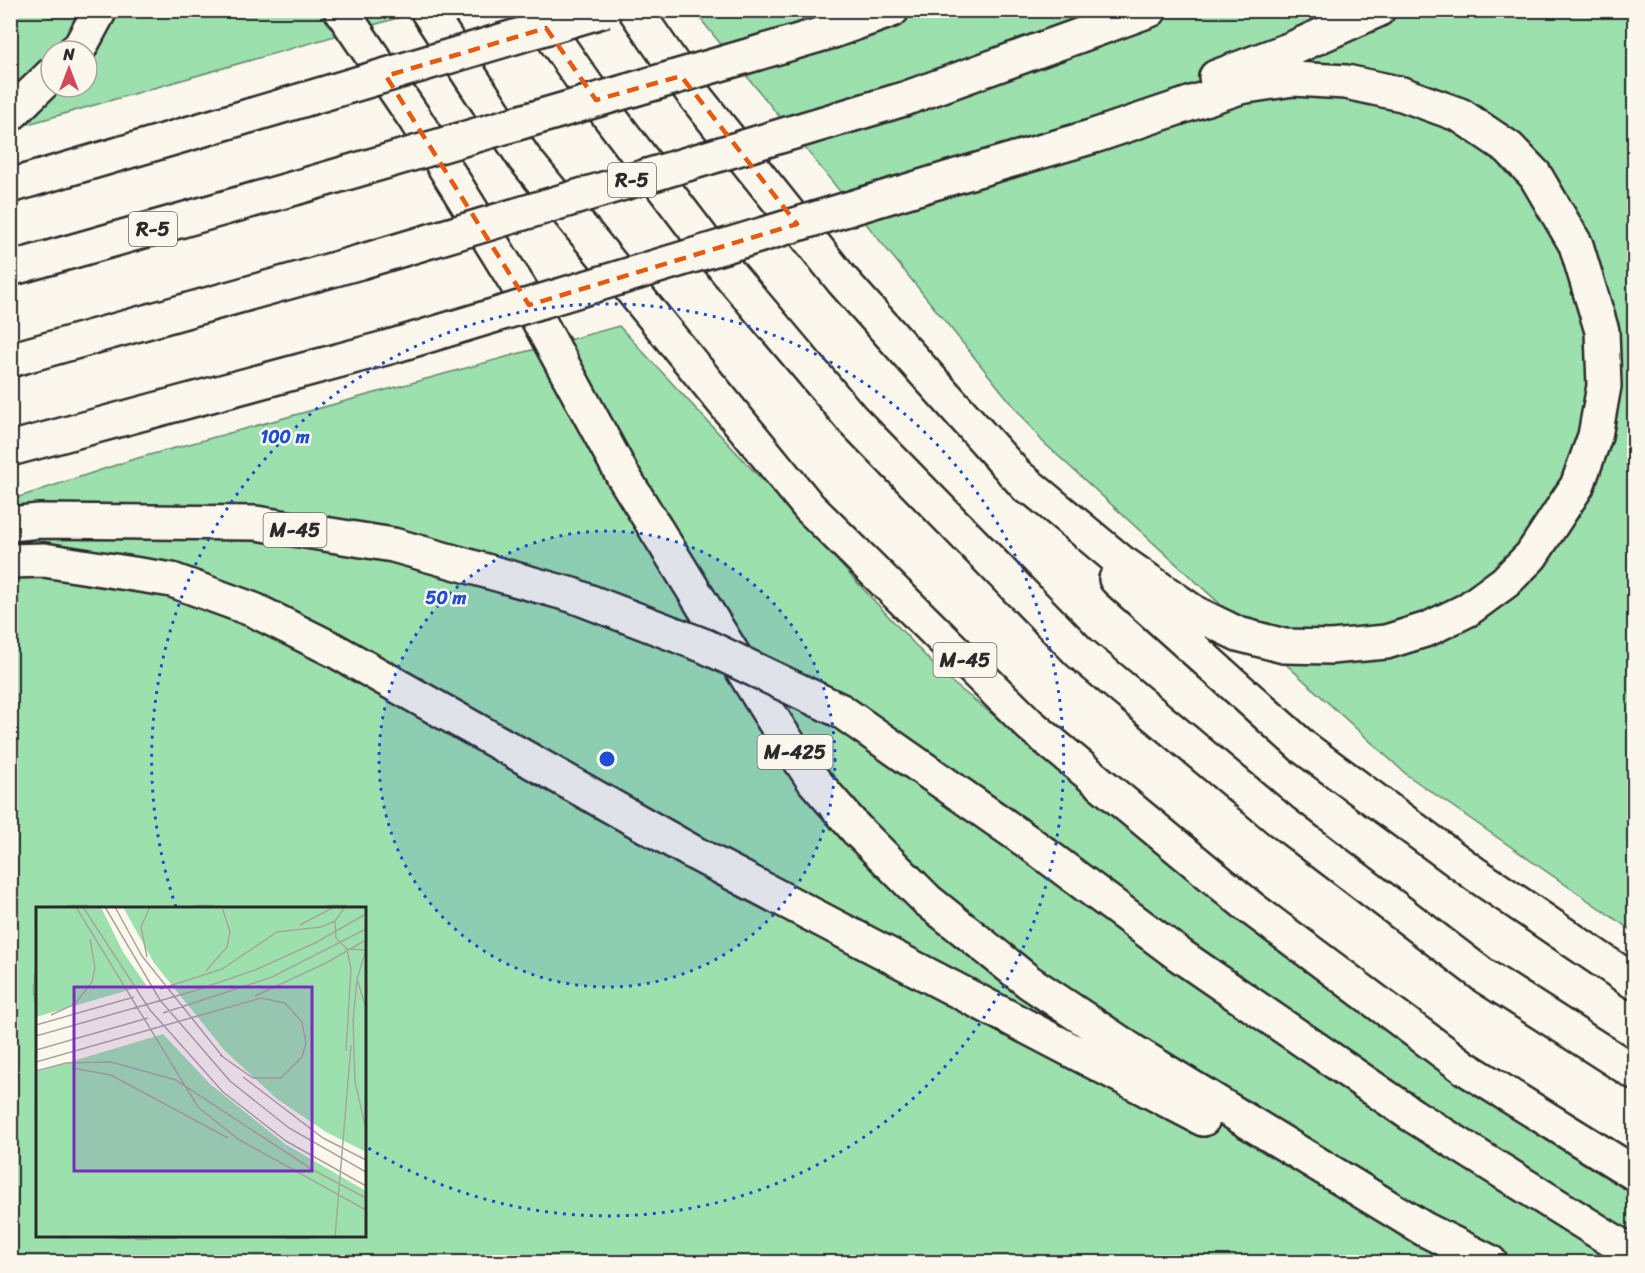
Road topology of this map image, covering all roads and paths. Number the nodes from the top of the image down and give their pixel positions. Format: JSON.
{"nodes":[{"id":1,"x":100,"y":10,"type":"edge"},
{"id":2,"x":341,"y":10,"type":"edge"},
{"id":3,"x":427,"y":10,"type":"edge"},
{"id":4,"x":534,"y":10,"type":"edge"},
{"id":5,"x":605,"y":10,"type":"edge"},
{"id":6,"x":635,"y":10,"type":"edge"},
{"id":7,"x":892,"y":10,"type":"edge"},
{"id":8,"x":1150,"y":10,"type":"edge"},
{"id":9,"x":1378,"y":10,"type":"edge"},
{"id":10,"x":84,"y":39,"type":"edge"},
{"id":11,"x":39,"y":87,"type":"edge"},
{"id":12,"x":10,"y":115,"type":"edge"},
{"id":13,"x":957,"y":176,"type":"junction"},
{"id":14,"x":10,"y":186,"type":"edge"},
{"id":15,"x":10,"y":269,"type":"edge"},
{"id":16,"x":10,"y":360,"type":"edge"},
{"id":17,"x":10,"y":449,"type":"edge"},
{"id":18,"x":1013,"y":472,"type":"junction"},
{"id":19,"x":10,"y":524,"type":"edge"},
{"id":20,"x":10,"y":561,"type":"edge"},
{"id":21,"x":1635,"y":982,"type":"edge"},
{"id":22,"x":1635,"y":1072,"type":"edge"},
{"id":23,"x":1635,"y":1173,"type":"edge"},
{"id":24,"x":1424,"y":1229,"type":"junction"},
{"id":25,"x":1635,"y":1254,"type":"edge"},
{"id":26,"x":1490,"y":1263,"type":"edge"}],
"edges":[{"from":1,"to":10,"type":"highway"},
{"from":2,"to":24,"type":"highway","number":"M-425"},
{"from":3,"to":23,"type":"highway","number":"M-45"},
{"from":4,"to":22,"type":"highway"},
{"from":5,"to":14,"type":"highway","bridge":true},
{"from":6,"to":18,"type":"highway"},
{"from":7,"to":15,"type":"highway","number":"R-5","bridge":true},
{"from":8,"to":16,"type":"highway","number":"R-5","bridge":true},
{"from":9,"to":13,"type":"highway"},
{"from":11,"to":12,"type":"highway"},
{"from":13,"to":17,"type":"highway","bridge":true},
{"from":13,"to":18,"type":"highway"},
{"from":18,"to":21,"type":"highway"},
{"from":19,"to":25,"type":"highway","number":"M-45","bridge":true},
{"from":20,"to":24,"type":"highway","number":"M-425"},
{"from":24,"to":26,"type":"highway","number":"M-425"}]}
